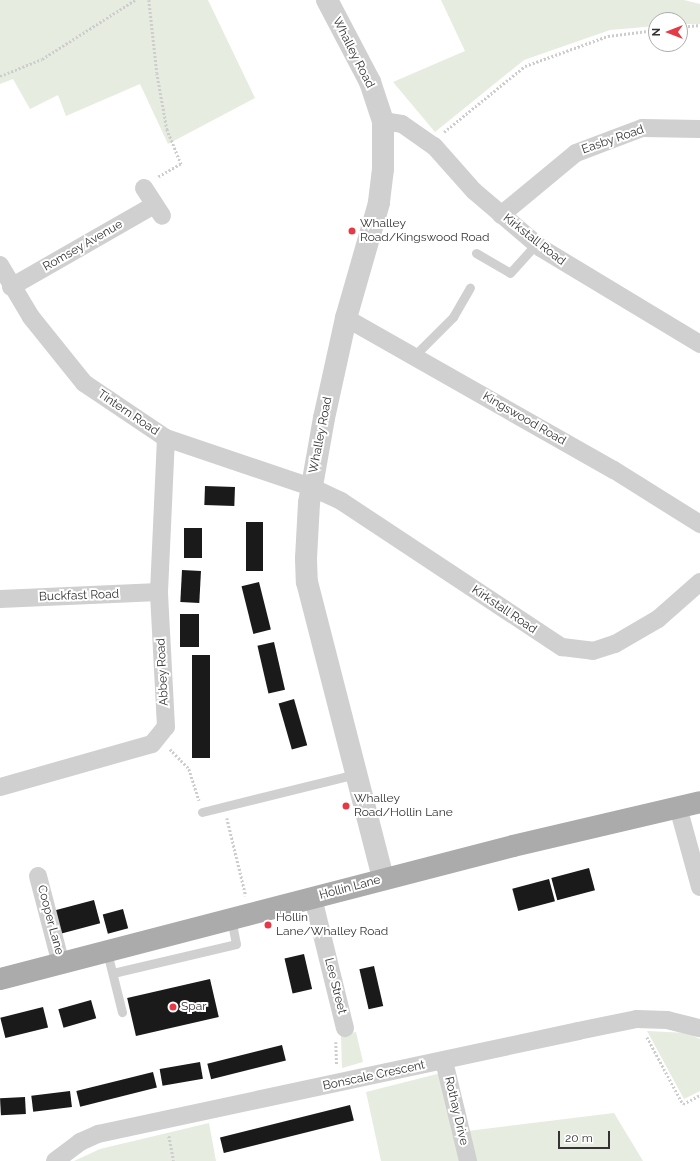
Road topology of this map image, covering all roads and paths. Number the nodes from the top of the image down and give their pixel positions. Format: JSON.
{"nodes":[{"id":1,"x":135,"y":0,"type":"edge"},
{"id":2,"x":148,"y":0,"type":"edge"},
{"id":3,"x":327,"y":0,"type":"edge"},
{"id":4,"x":700,"y":25,"type":"edge"},
{"id":5,"x":688,"y":26,"type":"edge"},
{"id":6,"x":648,"y":31,"type":"edge"},
{"id":7,"x":0,"y":76,"type":"edge"},
{"id":8,"x":383,"y":121,"type":"junction"},
{"id":9,"x":700,"y":129,"type":"edge"},
{"id":10,"x":429,"y":143,"type":"junction"},
{"id":11,"x":144,"y":188,"type":"joint"},
{"id":12,"x":501,"y":215,"type":"junction"},
{"id":13,"x":536,"y":244,"type":"junction"},
{"id":14,"x":476,"y":253,"type":"dead end"},
{"id":15,"x":0,"y":265,"type":"edge"},
{"id":16,"x":11,"y":287,"type":"junction"},
{"id":17,"x":470,"y":287,"type":"dead end"},
{"id":18,"x":346,"y":318,"type":"junction"},
{"id":19,"x":700,"y":344,"type":"edge"},
{"id":20,"x":415,"y":355,"type":"junction"},
{"id":21,"x":166,"y":438,"type":"junction"},
{"id":22,"x":311,"y":487,"type":"junction"},
{"id":23,"x":700,"y":524,"type":"edge"},
{"id":24,"x":700,"y":582,"type":"edge"},
{"id":25,"x":159,"y":592,"type":"junction"},
{"id":26,"x":0,"y":599,"type":"edge"},
{"id":27,"x":158,"y":736,"type":"junction"},
{"id":28,"x":355,"y":774,"type":"junction"},
{"id":29,"x":0,"y":787,"type":"edge"},
{"id":30,"x":700,"y":802,"type":"edge"},
{"id":31,"x":224,"y":806,"type":"junction"},
{"id":32,"x":678,"y":807,"type":"junction"},
{"id":33,"x":202,"y":812,"type":"joint"},
{"id":34,"x":38,"y":876,"type":"dead end"},
{"id":35,"x":383,"y":879,"type":"junction"},
{"id":36,"x":700,"y":887,"type":"edge"},
{"id":37,"x":314,"y":898,"type":"junction"},
{"id":38,"x":241,"y":917,"type":"junction"},
{"id":39,"x":107,"y":952,"type":"junction"},
{"id":40,"x":61,"y":964,"type":"junction"},
{"id":41,"x":113,"y":973,"type":"junction"},
{"id":42,"x":0,"y":979,"type":"edge"},
{"id":43,"x":122,"y":1012,"type":"dead end"},
{"id":44,"x":637,"y":1019,"type":"junction"},
{"id":45,"x":345,"y":1028,"type":"joint"},
{"id":46,"x":700,"y":1028,"type":"edge"},
{"id":47,"x":444,"y":1062,"type":"junction"},
{"id":48,"x":341,"y":1083,"type":"junction"},
{"id":49,"x":700,"y":1095,"type":"edge"},
{"id":50,"x":166,"y":1118,"type":"junction"},
{"id":51,"x":55,"y":1161,"type":"edge"},
{"id":52,"x":174,"y":1161,"type":"edge"},
{"id":53,"x":468,"y":1161,"type":"edge"}],
"edges":[{"from":1,"to":7,"type":"path"},
{"from":2,"to":11,"type":"path"},
{"from":3,"to":8,"type":"street","name":"Whalley Road"},
{"from":4,"to":5,"type":"path"},
{"from":6,"to":10,"type":"path"},
{"from":8,"to":10,"type":"street","name":"Kirkstall Road"},
{"from":8,"to":18,"type":"street","name":"Whalley Road"},
{"from":9,"to":12,"type":"street","name":"Easby Road"},
{"from":10,"to":12,"type":"street","name":"Kirkstall Road"},
{"from":11,"to":16,"type":"street","name":"Romsey Avenue"},
{"from":12,"to":13,"type":"street","name":"Kirkstall Road"},
{"from":13,"to":14,"type":"lane"},
{"from":13,"to":19,"type":"street","name":"Kirkstall Road"},
{"from":15,"to":16,"type":"street","name":"Tintern Road"},
{"from":16,"to":21,"type":"street","name":"Tintern Road"},
{"from":17,"to":20,"type":"lane"},
{"from":18,"to":20,"type":"street","name":"Kingswood Road"},
{"from":18,"to":22,"type":"street","name":"Whalley Road"},
{"from":20,"to":23,"type":"street","name":"Kingswood Road"},
{"from":21,"to":22,"type":"street","name":"Tintern Road"},
{"from":21,"to":25,"type":"street","name":"Abbey Road"},
{"from":22,"to":24,"type":"street","name":"Kirkstall Road"},
{"from":22,"to":28,"type":"street","name":"Whalley Road"},
{"from":25,"to":26,"type":"street","name":"Buckfast Road"},
{"from":25,"to":27,"type":"street","name":"Abbey Road"},
{"from":27,"to":29,"type":"street"},
{"from":27,"to":33,"type":"path"},
{"from":28,"to":31,"type":"lane"},
{"from":28,"to":35,"type":"street","name":"Whalley Road"},
{"from":30,"to":32,"type":"main road","name":"Hollin Lane"},
{"from":31,"to":33,"type":"lane"},
{"from":31,"to":38,"type":"path"},
{"from":32,"to":35,"type":"main road","name":"Hollin Lane"},
{"from":32,"to":36,"type":"street"},
{"from":34,"to":40,"type":"street","name":"Cooper Lane"},
{"from":35,"to":37,"type":"main road","name":"Hollin Lane"},
{"from":37,"to":38,"type":"main road","name":"Hollin Lane"},
{"from":37,"to":45,"type":"street","name":"Lee Street"},
{"from":38,"to":39,"type":"main road","name":"Hollin Lane"},
{"from":38,"to":41,"type":"lane"},
{"from":39,"to":40,"type":"main road","name":"Hollin Lane"},
{"from":39,"to":41,"type":"lane"},
{"from":40,"to":42,"type":"main road","name":"Hollin Lane"},
{"from":41,"to":43,"type":"lane"},
{"from":44,"to":46,"type":"street","name":"Bonscale Crescent"},
{"from":44,"to":47,"type":"street","name":"Bonscale Crescent"},
{"from":44,"to":49,"type":"path"},
{"from":45,"to":48,"type":"path"},
{"from":47,"to":48,"type":"street","name":"Bonscale Crescent"},
{"from":47,"to":53,"type":"street","name":"Rothay Drive"},
{"from":48,"to":50,"type":"street","name":"Bonscale Crescent"},
{"from":50,"to":51,"type":"street","name":"Bonscale Crescent"},
{"from":50,"to":52,"type":"path"}]}
